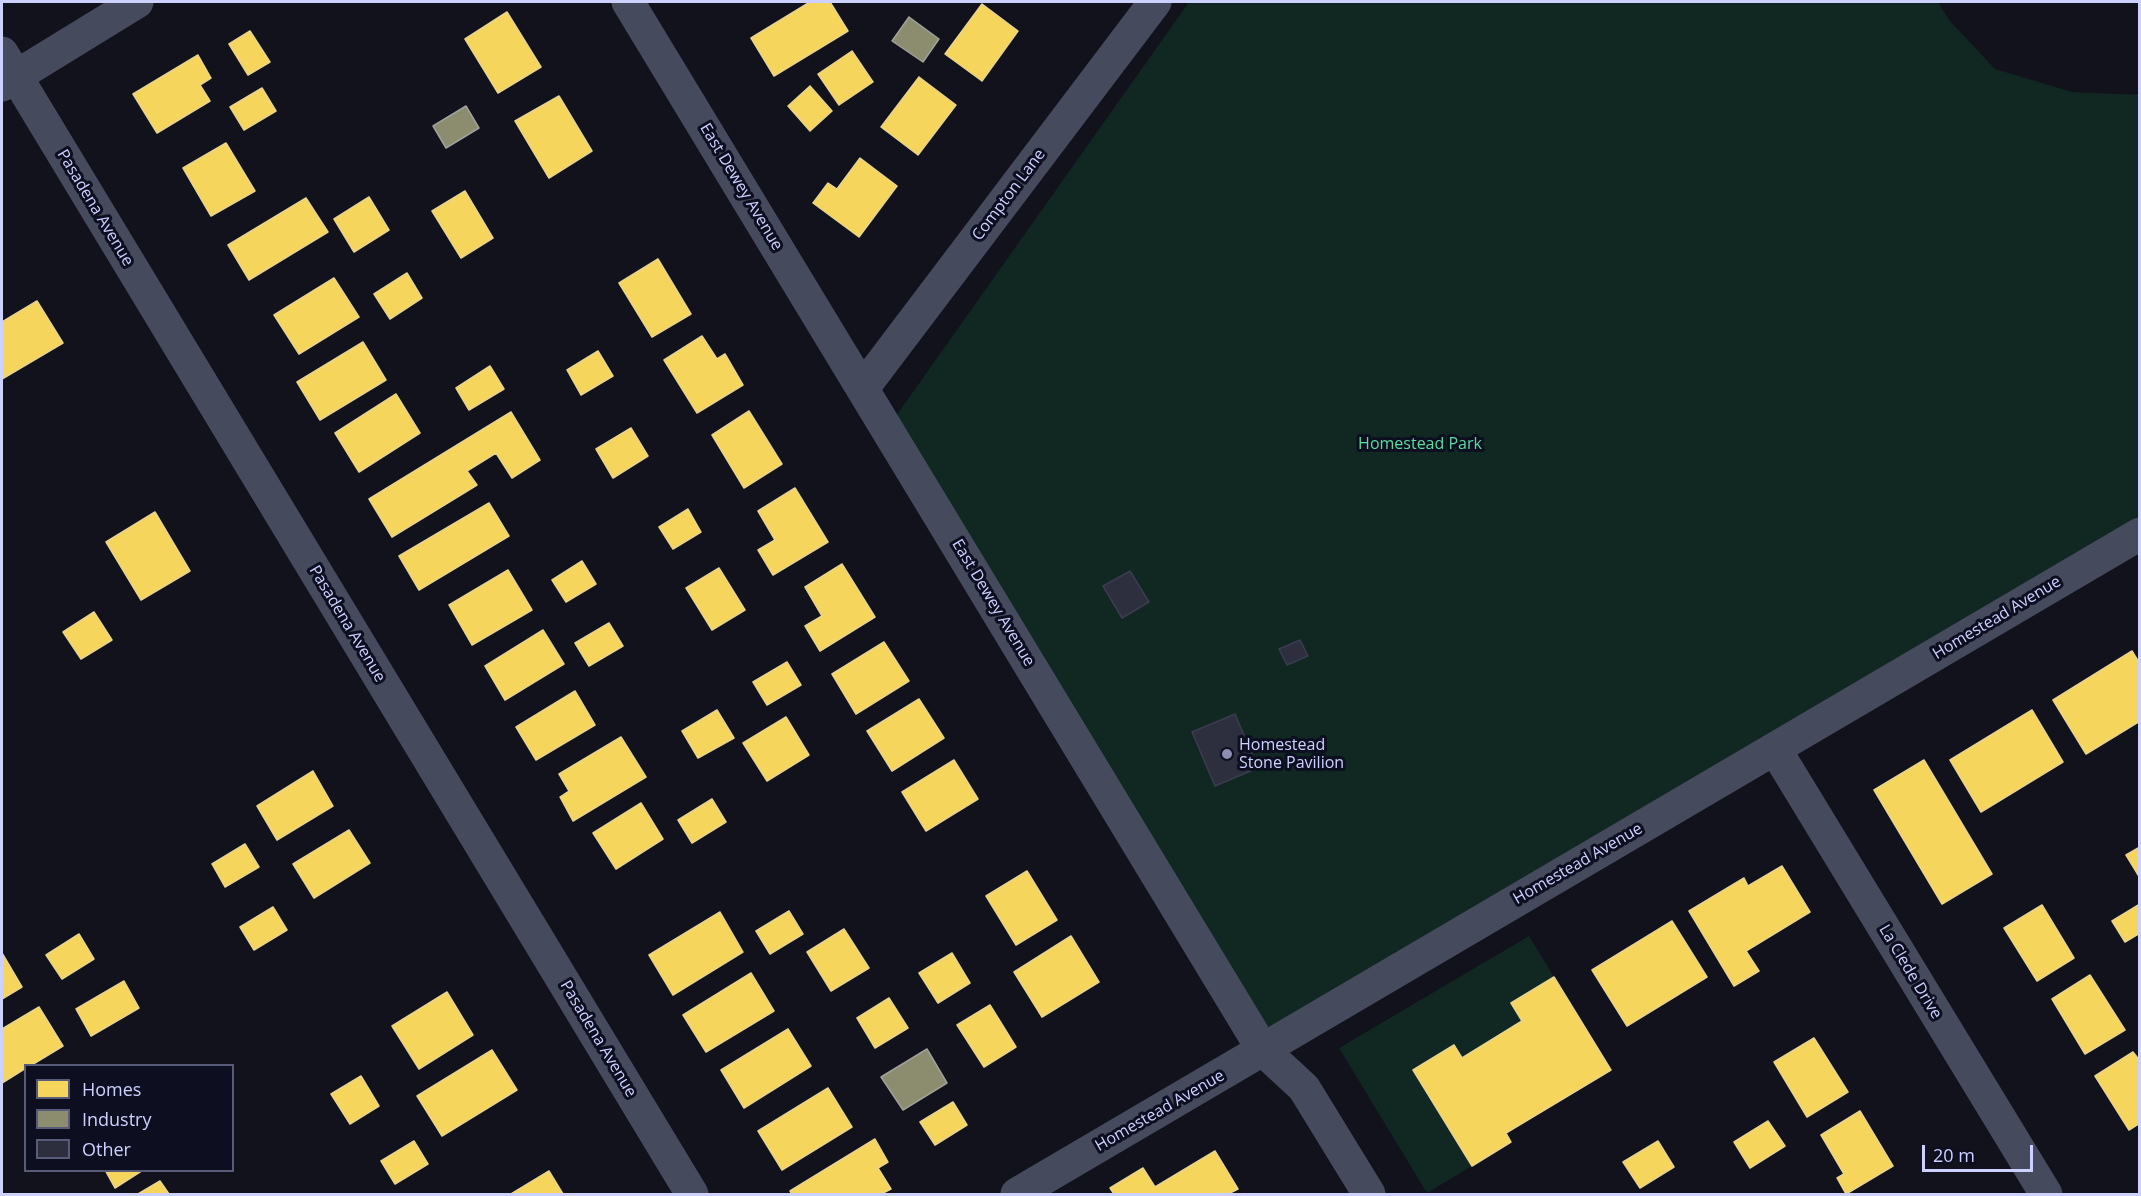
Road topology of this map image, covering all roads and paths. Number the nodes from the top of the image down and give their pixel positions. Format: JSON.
{"nodes":[{"id":1,"x":137,"y":2,"type":"edge"},
{"id":2,"x":628,"y":2,"type":"edge"},
{"id":3,"x":1155,"y":2,"type":"edge"},
{"id":4,"x":6,"y":72,"type":"edge"},
{"id":5,"x":863,"y":388,"type":"junction"},
{"id":6,"x":2139,"y":534,"type":"edge"},
{"id":7,"x":1775,"y":749,"type":"junction"},
{"id":8,"x":1263,"y":1050,"type":"junction"},
{"id":9,"x":692,"y":1194,"type":"edge"},
{"id":10,"x":1017,"y":1194,"type":"edge"},
{"id":11,"x":1369,"y":1194,"type":"edge"},
{"id":12,"x":2046,"y":1194,"type":"edge"}],
"edges":[{"from":1,"to":4,"type":"street"},
{"from":2,"to":5,"type":"street","name":"East Dewey Avenue"},
{"from":3,"to":5,"type":"street","name":"Compton Lane"},
{"from":4,"to":9,"type":"street","name":"Pasadena Avenue"},
{"from":5,"to":8,"type":"street","name":"East Dewey Avenue"},
{"from":6,"to":7,"type":"street","name":"Homestead Avenue"},
{"from":7,"to":8,"type":"street","name":"Homestead Avenue"},
{"from":7,"to":12,"type":"street","name":"La Clede Drive"},
{"from":8,"to":10,"type":"street","name":"Homestead Avenue"},
{"from":8,"to":11,"type":"street","name":"East Dewey Avenue"}]}
